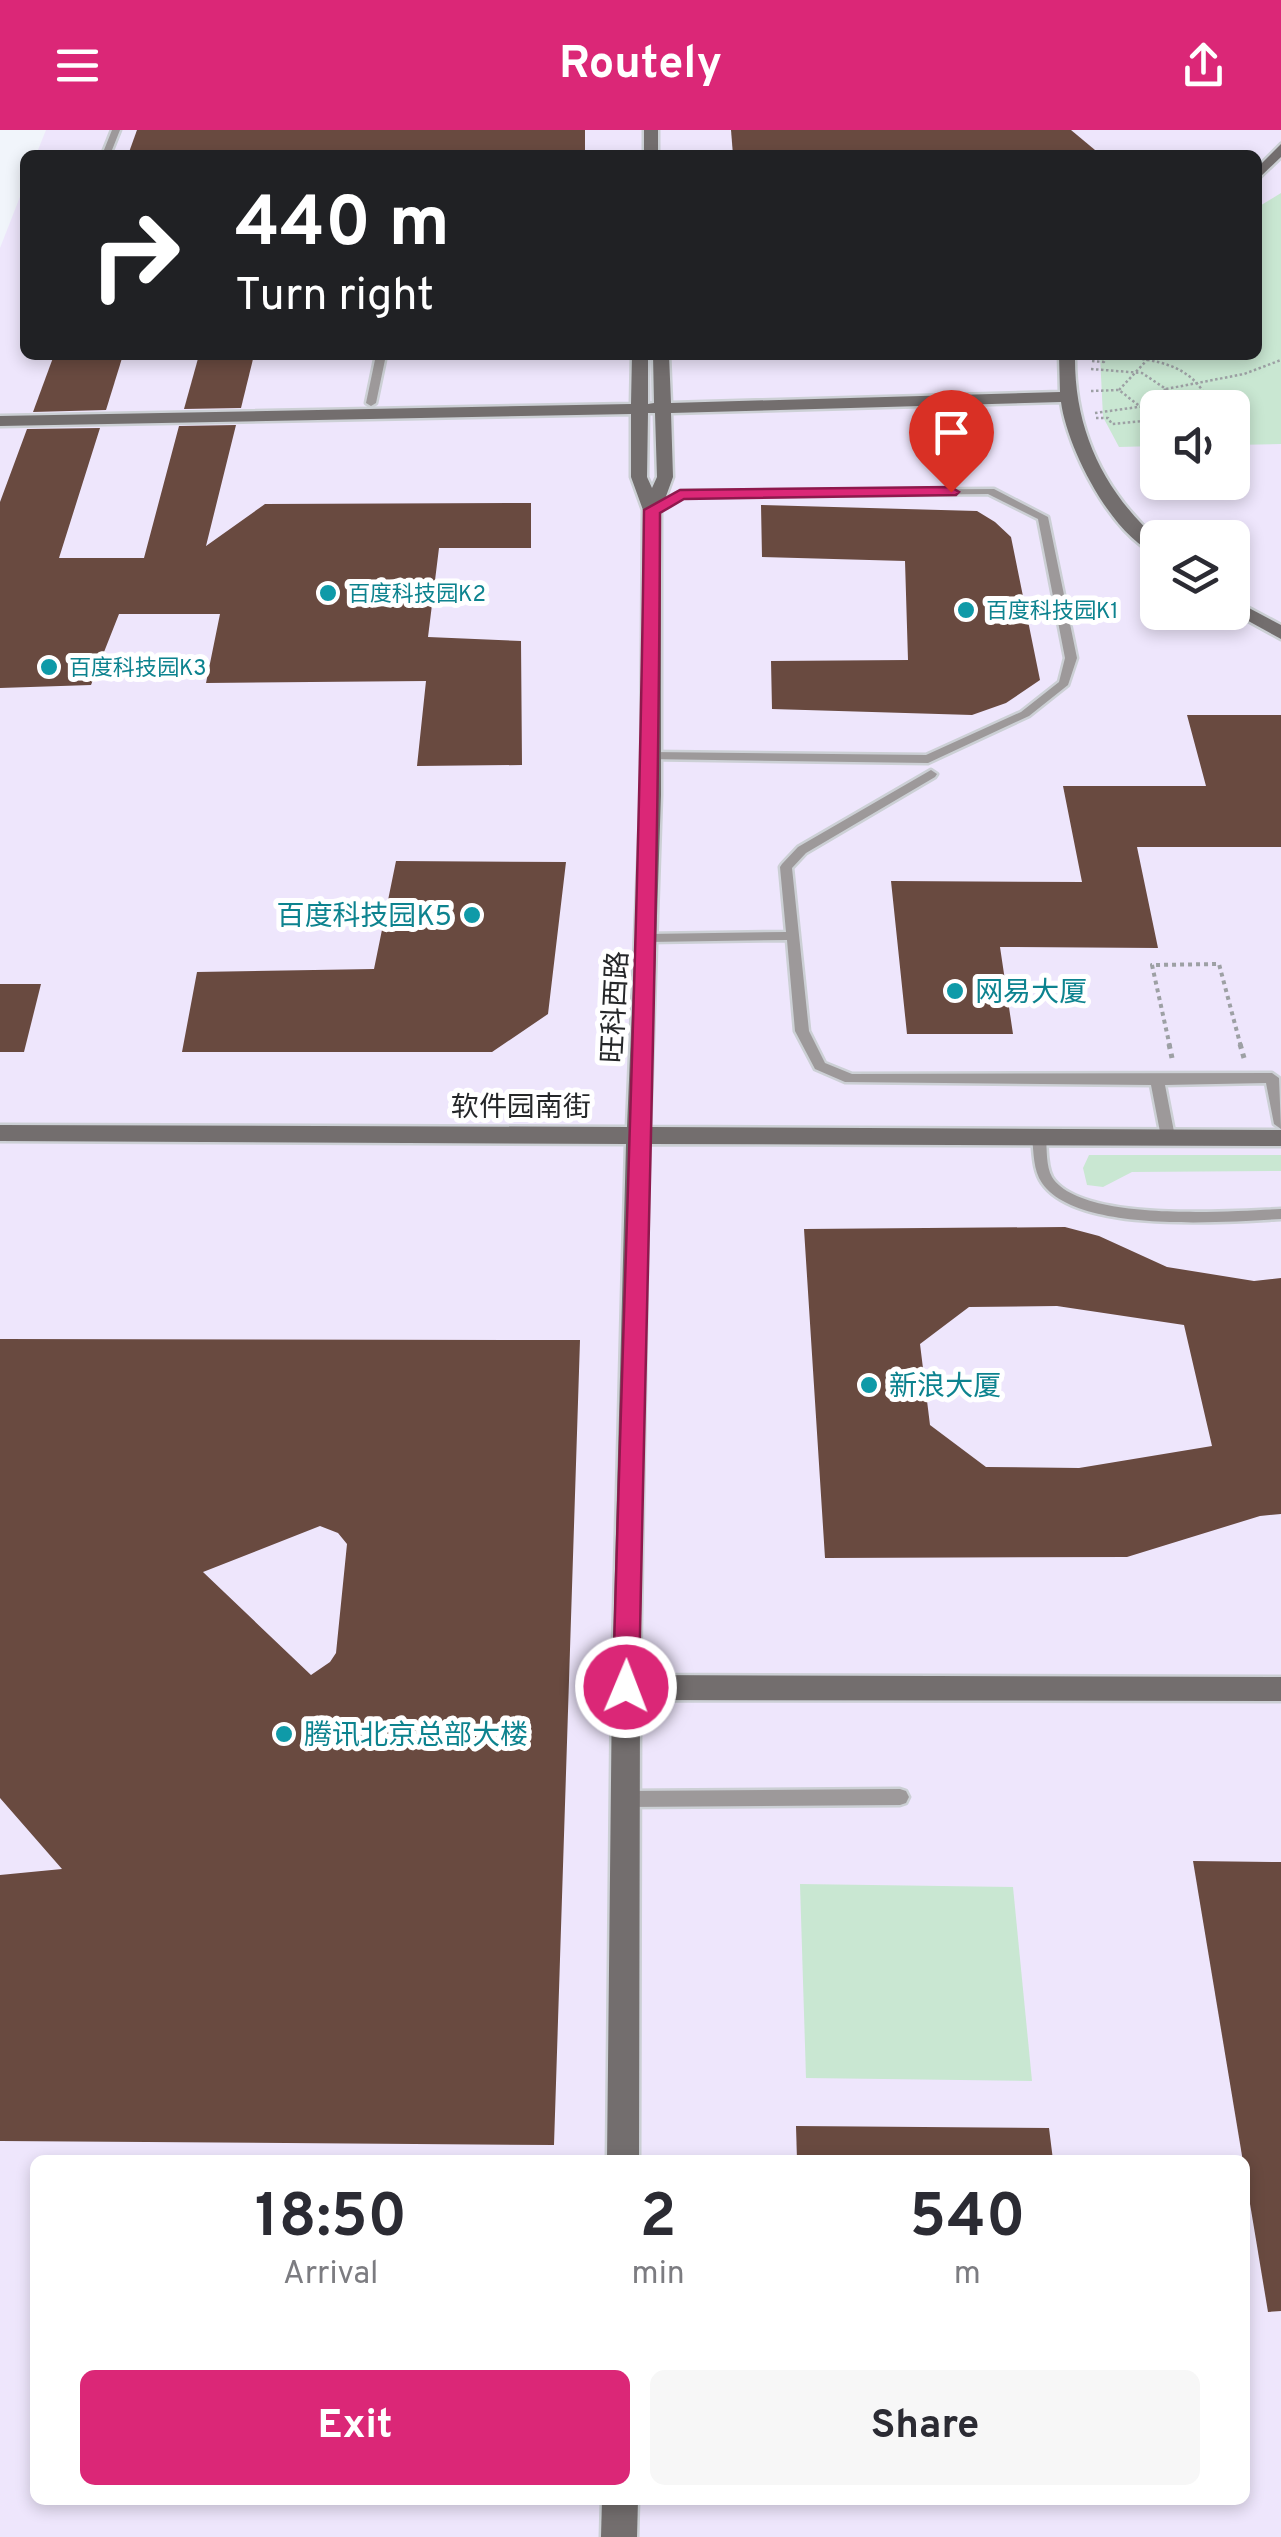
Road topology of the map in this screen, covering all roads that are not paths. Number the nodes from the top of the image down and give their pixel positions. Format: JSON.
{"nodes":[{"id":1,"x":1281,"y":148,"type":"edge"},
{"id":2,"x":1262,"y":169,"type":"edge"},
{"id":3,"x":380,"y":360,"type":"edge"},
{"id":4,"x":640,"y":360,"type":"edge"},
{"id":5,"x":661,"y":360,"type":"edge"},
{"id":6,"x":1067,"y":360,"type":"edge"},
{"id":7,"x":1064,"y":391,"type":"junction"},
{"id":8,"x":663,"y":401,"type":"junction"},
{"id":9,"x":640,"y":402,"type":"junction"},
{"id":10,"x":371,"y":403,"type":"junction"},
{"id":11,"x":0,"y":408,"type":"edge"},
{"id":12,"x":0,"y":421,"type":"edge"},
{"id":13,"x":652,"y":510,"type":"junction"},
{"id":14,"x":1140,"y":534,"type":"edge"},
{"id":15,"x":1250,"y":615,"type":"edge"},
{"id":16,"x":1281,"y":633,"type":"edge"},
{"id":17,"x":652,"y":756,"type":"junction"},
{"id":18,"x":931,"y":774,"type":"dead end"},
{"id":19,"x":793,"y":936,"type":"junction"},
{"id":20,"x":648,"y":938,"type":"junction"},
{"id":21,"x":1277,"y":1078,"type":"edge"},
{"id":22,"x":1157,"y":1080,"type":"junction"},
{"id":23,"x":1281,"y":1124,"type":"edge"},
{"id":24,"x":0,"y":1133,"type":"edge"},
{"id":25,"x":638,"y":1137,"type":"junction"},
{"id":26,"x":1168,"y":1137,"type":"junction"},
{"id":27,"x":1039,"y":1138,"type":"junction"},
{"id":28,"x":1281,"y":1138,"type":"edge"},
{"id":29,"x":1281,"y":1214,"type":"edge"},
{"id":30,"x":626,"y":1687,"type":"junction"},
{"id":31,"x":1281,"y":1689,"type":"edge"},
{"id":32,"x":900,"y":1797,"type":"dead end"},
{"id":33,"x":626,"y":1799,"type":"junction"},
{"id":34,"x":622,"y":2155,"type":"edge"},
{"id":35,"x":620,"y":2505,"type":"edge"},
{"id":36,"x":619,"y":2537,"type":"edge"}],
"edges":[{"from":1,"to":2,"type":"street"},
{"from":3,"to":10,"type":"lane"},
{"from":4,"to":9,"type":"street"},
{"from":5,"to":8,"type":"street"},
{"from":6,"to":7,"type":"street"},
{"from":7,"to":8,"type":"street"},
{"from":7,"to":14,"type":"street"},
{"from":8,"to":9,"type":"street"},
{"from":8,"to":13,"type":"street"},
{"from":9,"to":10,"type":"street"},
{"from":9,"to":12,"type":"street"},
{"from":9,"to":13,"type":"street"},
{"from":10,"to":11,"type":"street"},
{"from":13,"to":17,"type":"street","name":"旺科西路"},
{"from":13,"to":17,"type":"lane"},
{"from":15,"to":16,"type":"street"},
{"from":17,"to":20,"type":"street","name":"旺科西路"},
{"from":18,"to":19,"type":"lane"},
{"from":19,"to":20,"type":"lane"},
{"from":19,"to":22,"type":"lane"},
{"from":20,"to":25,"type":"street","name":"旺科西路"},
{"from":21,"to":22,"type":"lane"},
{"from":21,"to":23,"type":"lane"},
{"from":22,"to":26,"type":"lane"},
{"from":24,"to":25,"type":"street","name":"软件园南街"},
{"from":25,"to":27,"type":"street","name":"软件园南街"},
{"from":25,"to":30,"type":"street","name":"旺科西路"},
{"from":26,"to":27,"type":"street","name":"软件园南街"},
{"from":26,"to":28,"type":"street","name":"软件园南街"},
{"from":27,"to":29,"type":"lane"},
{"from":30,"to":31,"type":"street"},
{"from":30,"to":33,"type":"street","name":"旺科西路"},
{"from":32,"to":33,"type":"lane"},
{"from":33,"to":34,"type":"street","name":"旺科西路"},
{"from":35,"to":36,"type":"street"}]}
